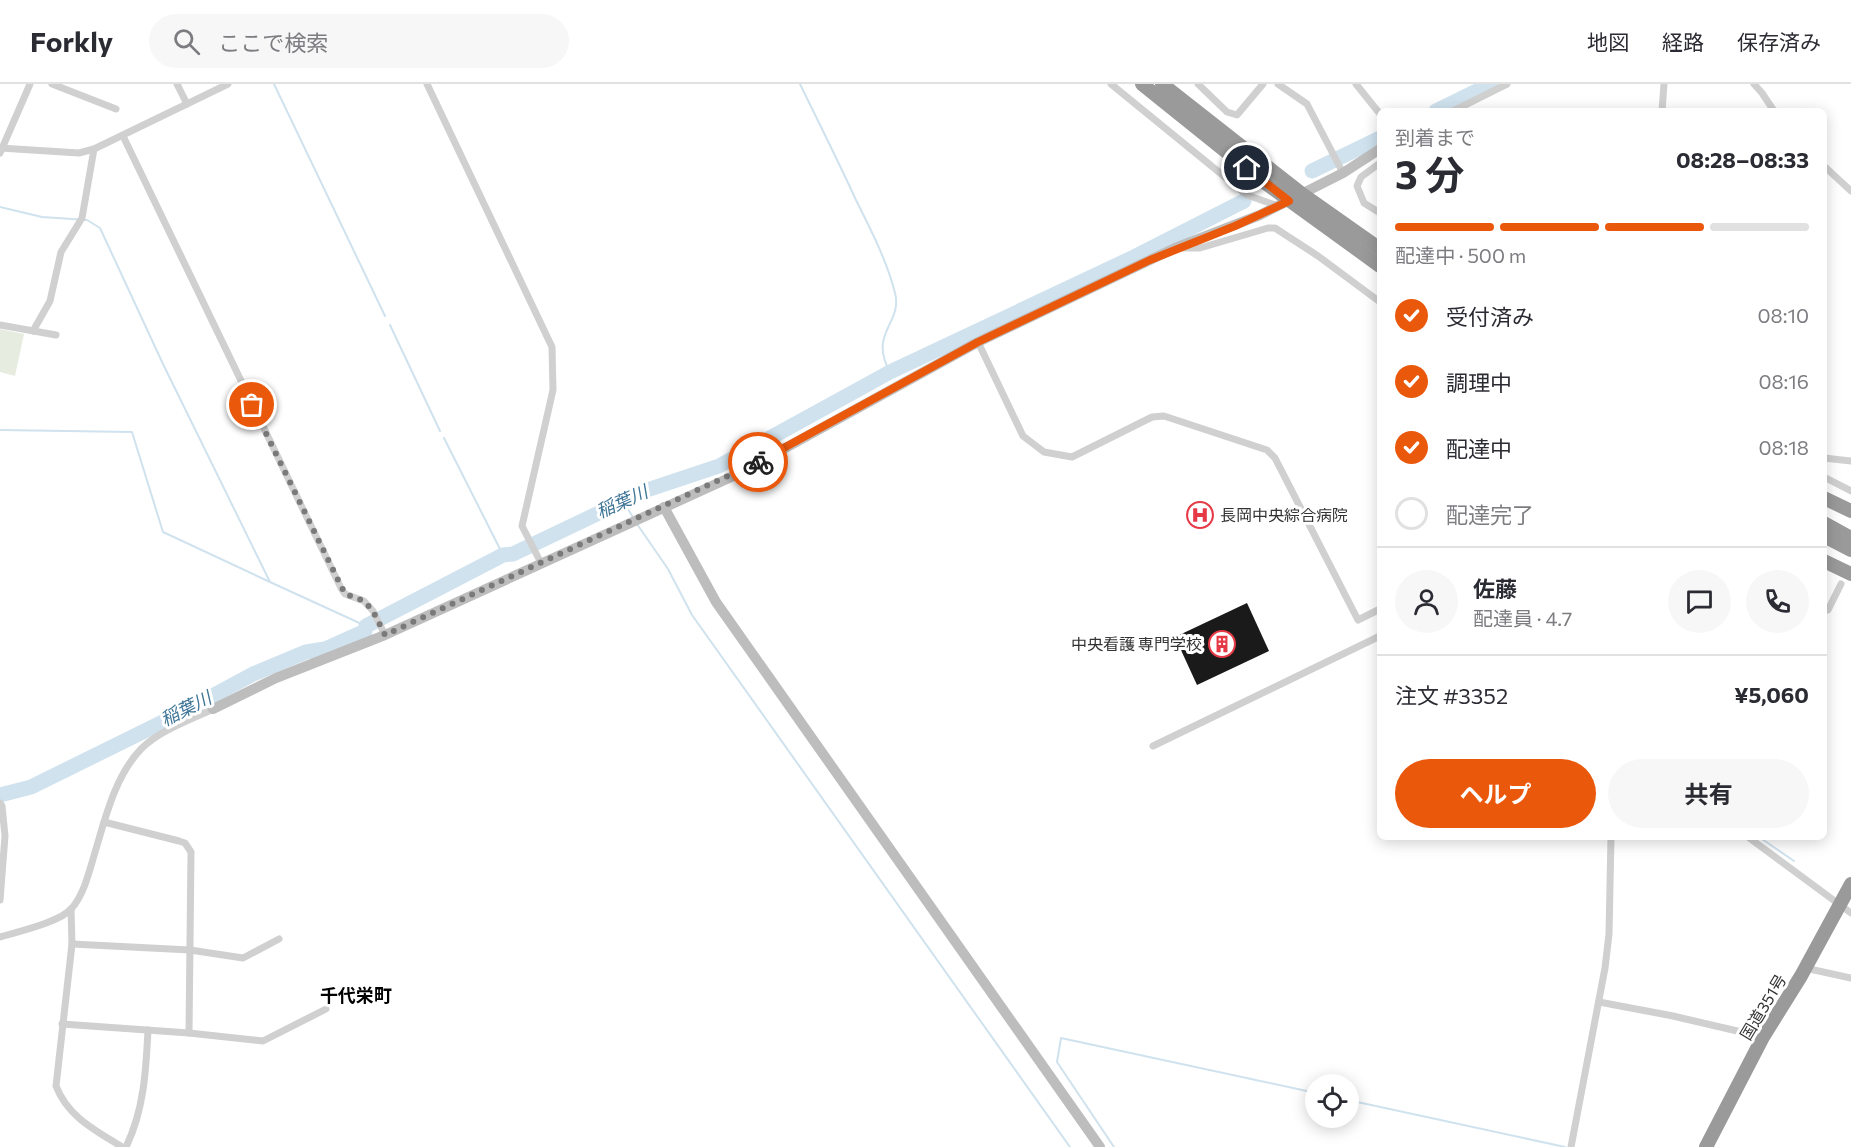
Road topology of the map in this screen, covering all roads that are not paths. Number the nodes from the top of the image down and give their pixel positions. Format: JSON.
{"nodes":[{"id":1,"x":30,"y":84,"type":"edge"},
{"id":2,"x":52,"y":84,"type":"edge"},
{"id":3,"x":177,"y":84,"type":"edge"},
{"id":4,"x":228,"y":84,"type":"edge"},
{"id":5,"x":427,"y":84,"type":"edge"},
{"id":6,"x":1111,"y":84,"type":"edge"},
{"id":7,"x":1142,"y":84,"type":"edge"},
{"id":8,"x":1162,"y":84,"type":"edge"},
{"id":9,"x":1198,"y":84,"type":"edge"},
{"id":10,"x":1263,"y":84,"type":"edge"},
{"id":11,"x":1278,"y":84,"type":"edge"},
{"id":12,"x":1356,"y":84,"type":"edge"},
{"id":13,"x":1507,"y":84,"type":"edge"},
{"id":14,"x":1664,"y":84,"type":"edge"},
{"id":15,"x":1754,"y":84,"type":"edge"},
{"id":16,"x":187,"y":104,"type":"junction"},
{"id":17,"x":1459,"y":108,"type":"edge"},
{"id":18,"x":1662,"y":108,"type":"edge"},
{"id":19,"x":1772,"y":108,"type":"edge"},
{"id":20,"x":116,"y":109,"type":"dead end"},
{"id":21,"x":1377,"y":110,"type":"edge"},
{"id":22,"x":123,"y":136,"type":"junction"},
{"id":23,"x":94,"y":149,"type":"junction"},
{"id":24,"x":1,"y":150,"type":"edge"},
{"id":25,"x":1377,"y":151,"type":"edge"},
{"id":26,"x":1377,"y":165,"type":"edge"},
{"id":27,"x":1341,"y":169,"type":"junction"},
{"id":28,"x":1827,"y":169,"type":"edge"},
{"id":29,"x":1851,"y":190,"type":"edge"},
{"id":30,"x":1302,"y":194,"type":"junction"},
{"id":31,"x":1283,"y":203,"type":"junction"},
{"id":32,"x":1377,"y":211,"type":"edge"},
{"id":33,"x":1175,"y":248,"type":"junction"},
{"id":34,"x":1375,"y":248,"type":"edge"},
{"id":35,"x":1377,"y":300,"type":"edge"},
{"id":36,"x":0,"y":325,"type":"edge"},
{"id":37,"x":33,"y":331,"type":"junction"},
{"id":38,"x":56,"y":334,"type":"dead end"},
{"id":39,"x":978,"y":342,"type":"junction"},
{"id":40,"x":1827,"y":458,"type":"edge"},
{"id":41,"x":1851,"y":461,"type":"edge"},
{"id":42,"x":1827,"y":479,"type":"edge"},
{"id":43,"x":1851,"y":491,"type":"edge"},
{"id":44,"x":1827,"y":499,"type":"edge"},
{"id":45,"x":664,"y":507,"type":"junction"},
{"id":46,"x":1851,"y":511,"type":"edge"},
{"id":47,"x":1827,"y":525,"type":"edge"},
{"id":48,"x":1827,"y":538,"type":"edge"},
{"id":49,"x":1851,"y":538,"type":"edge"},
{"id":50,"x":1851,"y":550,"type":"edge"},
{"id":51,"x":540,"y":560,"type":"junction"},
{"id":52,"x":1827,"y":563,"type":"edge"},
{"id":53,"x":1846,"y":579,"type":"edge"},
{"id":54,"x":1377,"y":610,"type":"edge"},
{"id":55,"x":1827,"y":610,"type":"edge"},
{"id":56,"x":383,"y":633,"type":"junction"},
{"id":57,"x":1377,"y":637,"type":"edge"},
{"id":58,"x":213,"y":709,"type":"joint"},
{"id":59,"x":1153,"y":746,"type":"dead end"},
{"id":60,"x":0,"y":803,"type":"edge"},
{"id":61,"x":104,"y":822,"type":"junction"},
{"id":62,"x":1611,"y":840,"type":"edge"},
{"id":63,"x":1752,"y":840,"type":"edge"},
{"id":64,"x":1851,"y":884,"type":"edge"},
{"id":65,"x":0,"y":900,"type":"edge"},
{"id":66,"x":71,"y":909,"type":"junction"},
{"id":67,"x":1845,"y":909,"type":"edge"},
{"id":68,"x":0,"y":936,"type":"edge"},
{"id":69,"x":279,"y":939,"type":"dead end"},
{"id":70,"x":72,"y":944,"type":"junction"},
{"id":71,"x":190,"y":950,"type":"junction"},
{"id":72,"x":1805,"y":968,"type":"junction"},
{"id":73,"x":1851,"y":978,"type":"edge"},
{"id":74,"x":1599,"y":1002,"type":"junction"},
{"id":75,"x":326,"y":1009,"type":"dead end"},
{"id":76,"x":62,"y":1024,"type":"junction"},
{"id":77,"x":148,"y":1030,"type":"junction"},
{"id":78,"x":189,"y":1033,"type":"junction"},
{"id":79,"x":1763,"y":1037,"type":"junction"},
{"id":80,"x":124,"y":1147,"type":"edge"},
{"id":81,"x":1100,"y":1147,"type":"edge"},
{"id":82,"x":1570,"y":1147,"type":"edge"},
{"id":83,"x":1706,"y":1147,"type":"edge"}],
"edges":[{"from":1,"to":24,"type":"street"},
{"from":2,"to":20,"type":"street"},
{"from":3,"to":16,"type":"street"},
{"from":4,"to":16,"type":"street"},
{"from":5,"to":51,"type":"street"},
{"from":6,"to":31,"type":"street"},
{"from":7,"to":31,"type":"highway"},
{"from":8,"to":30,"type":"highway"},
{"from":9,"to":10,"type":"street"},
{"from":11,"to":27,"type":"street"},
{"from":12,"to":21,"type":"street"},
{"from":13,"to":17,"type":"street"},
{"from":14,"to":18,"type":"street"},
{"from":15,"to":19,"type":"street"},
{"from":16,"to":22,"type":"street"},
{"from":22,"to":23,"type":"street"},
{"from":22,"to":56,"type":"street"},
{"from":23,"to":24,"type":"street"},
{"from":23,"to":37,"type":"street"},
{"from":25,"to":27,"type":"street"},
{"from":26,"to":32,"type":"street"},
{"from":27,"to":30,"type":"street"},
{"from":28,"to":29,"type":"street"},
{"from":30,"to":31,"type":"street"},
{"from":30,"to":34,"type":"highway"},
{"from":31,"to":33,"type":"street"},
{"from":31,"to":34,"type":"highway"},
{"from":33,"to":35,"type":"street"},
{"from":33,"to":39,"type":"street"},
{"from":36,"to":37,"type":"street"},
{"from":37,"to":38,"type":"street"},
{"from":39,"to":45,"type":"street"},
{"from":39,"to":54,"type":"street"},
{"from":40,"to":41,"type":"street"},
{"from":42,"to":43,"type":"street"},
{"from":44,"to":46,"type":"highway"},
{"from":45,"to":51,"type":"street"},
{"from":45,"to":81,"type":"street"},
{"from":47,"to":49,"type":"highway"},
{"from":48,"to":50,"type":"highway"},
{"from":51,"to":56,"type":"street"},
{"from":52,"to":53,"type":"highway"},
{"from":53,"to":55,"type":"street"},
{"from":56,"to":58,"type":"street"},
{"from":57,"to":59,"type":"street"},
{"from":58,"to":61,"type":"street"},
{"from":60,"to":65,"type":"street"},
{"from":61,"to":66,"type":"street"},
{"from":61,"to":71,"type":"street"},
{"from":62,"to":74,"type":"street"},
{"from":63,"to":67,"type":"street"},
{"from":64,"to":67,"type":"highway","name":"国道351号"},
{"from":66,"to":68,"type":"street"},
{"from":66,"to":70,"type":"street"},
{"from":67,"to":72,"type":"highway","name":"国道351号"},
{"from":69,"to":71,"type":"street"},
{"from":70,"to":71,"type":"street"},
{"from":70,"to":76,"type":"street"},
{"from":71,"to":78,"type":"street"},
{"from":72,"to":73,"type":"street"},
{"from":72,"to":79,"type":"highway","name":"国道351号"},
{"from":74,"to":79,"type":"street"},
{"from":74,"to":82,"type":"street"},
{"from":75,"to":78,"type":"street"},
{"from":76,"to":77,"type":"street"},
{"from":76,"to":80,"type":"street"},
{"from":77,"to":78,"type":"street"},
{"from":77,"to":80,"type":"street"},
{"from":79,"to":83,"type":"highway","name":"国道351号"}]}
